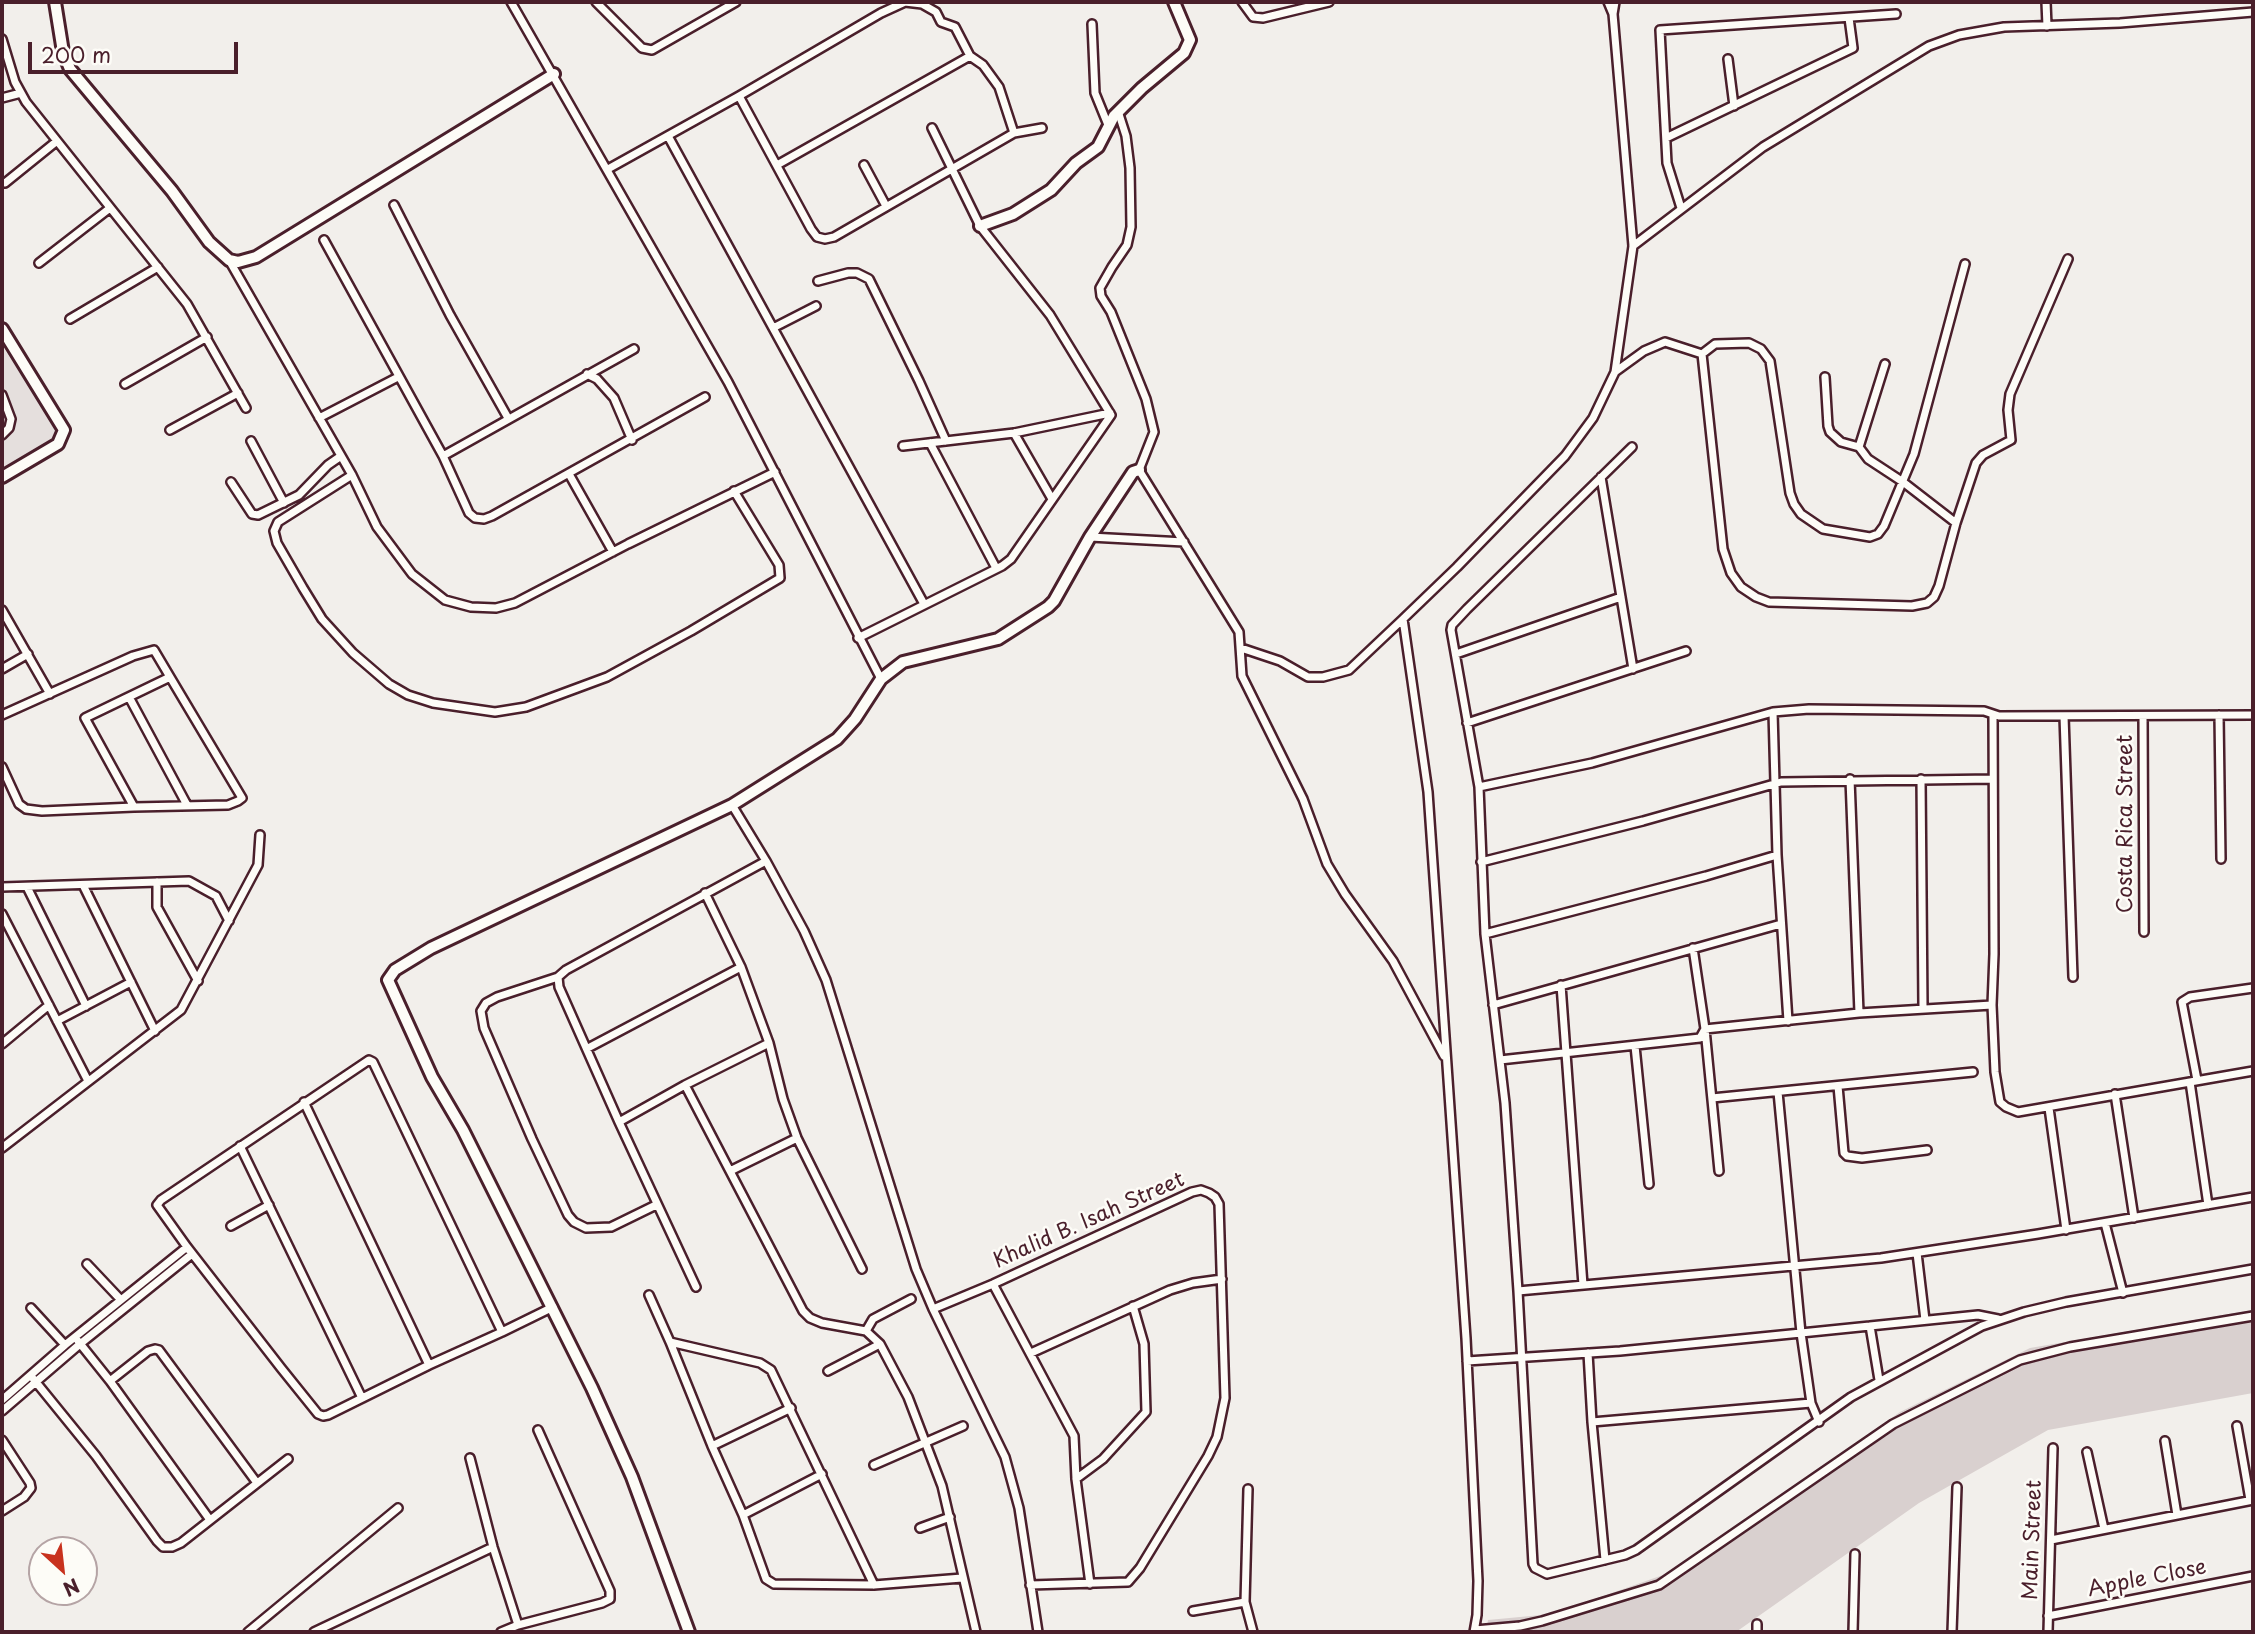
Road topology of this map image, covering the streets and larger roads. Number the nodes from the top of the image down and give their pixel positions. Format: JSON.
{"nodes":[{"id":1,"x":55,"y":2,"type":"edge"},
{"id":2,"x":511,"y":2,"type":"edge"},
{"id":3,"x":596,"y":2,"type":"edge"},
{"id":4,"x":736,"y":2,"type":"edge"},
{"id":5,"x":1174,"y":2,"type":"edge"},
{"id":6,"x":1242,"y":2,"type":"edge"},
{"id":7,"x":1329,"y":2,"type":"edge"},
{"id":8,"x":1608,"y":2,"type":"edge"},
{"id":9,"x":1615,"y":2,"type":"edge"},
{"id":10,"x":2046,"y":2,"type":"edge"},
{"id":11,"x":2253,"y":12,"type":"edge"},
{"id":12,"x":1613,"y":14,"type":"junction"},
{"id":13,"x":1896,"y":14,"type":"dead end"},
{"id":14,"x":1849,"y":18,"type":"junction"},
{"id":15,"x":1091,"y":24,"type":"dead end"},
{"id":16,"x":2046,"y":26,"type":"junction"},
{"id":17,"x":2,"y":39,"type":"edge"},
{"id":18,"x":970,"y":56,"type":"junction"},
{"id":19,"x":1728,"y":59,"type":"dead end"},
{"id":20,"x":554,"y":74,"type":"junction"},
{"id":21,"x":21,"y":93,"type":"junction"},
{"id":22,"x":739,"y":96,"type":"junction"},
{"id":23,"x":2,"y":98,"type":"edge"},
{"id":24,"x":1734,"y":106,"type":"junction"},
{"id":25,"x":1118,"y":111,"type":"junction"},
{"id":26,"x":1108,"y":125,"type":"junction"},
{"id":27,"x":932,"y":128,"type":"dead end"},
{"id":28,"x":1042,"y":128,"type":"dead end"},
{"id":29,"x":1014,"y":133,"type":"junction"},
{"id":30,"x":668,"y":136,"type":"junction"},
{"id":31,"x":1666,"y":138,"type":"junction"},
{"id":32,"x":57,"y":141,"type":"junction"},
{"id":33,"x":777,"y":165,"type":"junction"},
{"id":34,"x":864,"y":165,"type":"dead end"},
{"id":35,"x":951,"y":168,"type":"junction"},
{"id":36,"x":608,"y":169,"type":"junction"},
{"id":37,"x":2,"y":182,"type":"edge"},
{"id":38,"x":394,"y":205,"type":"dead end"},
{"id":39,"x":886,"y":206,"type":"junction"},
{"id":40,"x":110,"y":208,"type":"junction"},
{"id":41,"x":1681,"y":208,"type":"junction"},
{"id":42,"x":980,"y":226,"type":"junction"},
{"id":43,"x":324,"y":240,"type":"dead end"},
{"id":44,"x":1633,"y":246,"type":"junction"},
{"id":45,"x":2068,"y":259,"type":"dead end"},
{"id":46,"x":229,"y":260,"type":"junction"},
{"id":47,"x":39,"y":263,"type":"dead end"},
{"id":48,"x":1965,"y":264,"type":"dead end"},
{"id":49,"x":158,"y":267,"type":"junction"},
{"id":50,"x":818,"y":281,"type":"dead end"},
{"id":51,"x":816,"y":306,"type":"dead end"},
{"id":52,"x":70,"y":319,"type":"dead end"},
{"id":53,"x":773,"y":328,"type":"junction"},
{"id":54,"x":2,"y":329,"type":"edge"},
{"id":55,"x":207,"y":337,"type":"junction"},
{"id":56,"x":634,"y":349,"type":"dead end"},
{"id":57,"x":1703,"y":354,"type":"junction"},
{"id":58,"x":1885,"y":364,"type":"dead end"},
{"id":59,"x":1615,"y":372,"type":"junction"},
{"id":60,"x":587,"y":374,"type":"junction"},
{"id":61,"x":398,"y":377,"type":"junction"},
{"id":62,"x":1825,"y":377,"type":"dead end"},
{"id":63,"x":125,"y":384,"type":"dead end"},
{"id":64,"x":238,"y":393,"type":"junction"},
{"id":65,"x":2,"y":395,"type":"edge"},
{"id":66,"x":705,"y":397,"type":"dead end"},
{"id":67,"x":246,"y":408,"type":"dead end"},
{"id":68,"x":1110,"y":413,"type":"junction"},
{"id":69,"x":318,"y":418,"type":"junction"},
{"id":70,"x":508,"y":418,"type":"junction"},
{"id":71,"x":170,"y":430,"type":"dead end"},
{"id":72,"x":1014,"y":433,"type":"junction"},
{"id":73,"x":2,"y":435,"type":"edge"},
{"id":74,"x":632,"y":440,"type":"junction"},
{"id":75,"x":251,"y":441,"type":"dead end"},
{"id":76,"x":946,"y":441,"type":"junction"},
{"id":77,"x":930,"y":443,"type":"junction"},
{"id":78,"x":903,"y":446,"type":"dead end"},
{"id":79,"x":1632,"y":447,"type":"dead end"},
{"id":80,"x":1859,"y":447,"type":"junction"},
{"id":81,"x":341,"y":456,"type":"junction"},
{"id":82,"x":443,"y":456,"type":"junction"},
{"id":83,"x":1139,"y":470,"type":"junction"},
{"id":84,"x":775,"y":472,"type":"junction"},
{"id":85,"x":569,"y":474,"type":"junction"},
{"id":86,"x":352,"y":475,"type":"junction"},
{"id":87,"x":2,"y":477,"type":"edge"},
{"id":88,"x":1601,"y":477,"type":"junction"},
{"id":89,"x":232,"y":482,"type":"dead end"},
{"id":90,"x":1903,"y":482,"type":"junction"},
{"id":91,"x":734,"y":491,"type":"junction"},
{"id":92,"x":1052,"y":499,"type":"junction"},
{"id":93,"x":284,"y":503,"type":"junction"},
{"id":94,"x":1955,"y":523,"type":"junction"},
{"id":95,"x":1090,"y":537,"type":"junction"},
{"id":96,"x":1184,"y":542,"type":"junction"},
{"id":97,"x":613,"y":552,"type":"junction"},
{"id":98,"x":996,"y":569,"type":"junction"},
{"id":99,"x":1620,"y":597,"type":"junction"},
{"id":100,"x":924,"y":604,"type":"junction"},
{"id":101,"x":2,"y":610,"type":"edge"},
{"id":102,"x":1403,"y":619,"type":"junction"},
{"id":103,"x":859,"y":638,"type":"junction"},
{"id":104,"x":1241,"y":648,"type":"junction"},
{"id":105,"x":1686,"y":651,"type":"dead end"},
{"id":106,"x":28,"y":654,"type":"junction"},
{"id":107,"x":1456,"y":654,"type":"junction"},
{"id":108,"x":2,"y":669,"type":"edge"},
{"id":109,"x":1633,"y":669,"type":"junction"},
{"id":110,"x":170,"y":677,"type":"junction"},
{"id":111,"x":881,"y":680,"type":"junction"},
{"id":112,"x":50,"y":694,"type":"junction"},
{"id":113,"x":129,"y":697,"type":"junction"},
{"id":114,"x":1773,"y":712,"type":"junction"},
{"id":115,"x":2,"y":715,"type":"edge"},
{"id":116,"x":1993,"y":715,"type":"junction"},
{"id":117,"x":2219,"y":715,"type":"junction"},
{"id":118,"x":2253,"y":715,"type":"edge"},
{"id":119,"x":2064,"y":716,"type":"junction"},
{"id":120,"x":2143,"y":716,"type":"junction"},
{"id":121,"x":1466,"y":723,"type":"junction"},
{"id":122,"x":2,"y":767,"type":"edge"},
{"id":123,"x":1850,"y":779,"type":"junction"},
{"id":124,"x":1921,"y":779,"type":"junction"},
{"id":125,"x":1993,"y":779,"type":"junction"},
{"id":126,"x":1775,"y":783,"type":"junction"},
{"id":127,"x":1479,"y":787,"type":"junction"},
{"id":128,"x":187,"y":805,"type":"junction"},
{"id":129,"x":732,"y":805,"type":"junction"},
{"id":130,"x":134,"y":807,"type":"junction"},
{"id":131,"x":260,"y":835,"type":"dead end"},
{"id":132,"x":1777,"y":855,"type":"junction"},
{"id":133,"x":2221,"y":859,"type":"dead end"},
{"id":134,"x":766,"y":861,"type":"junction"},
{"id":135,"x":1481,"y":862,"type":"junction"},
{"id":136,"x":157,"y":882,"type":"junction"},
{"id":137,"x":83,"y":885,"type":"junction"},
{"id":138,"x":2,"y":887,"type":"edge"},
{"id":139,"x":27,"y":887,"type":"junction"},
{"id":140,"x":705,"y":893,"type":"junction"},
{"id":141,"x":2,"y":914,"type":"edge"},
{"id":142,"x":229,"y":920,"type":"junction"},
{"id":143,"x":1781,"y":924,"type":"junction"},
{"id":144,"x":2144,"y":932,"type":"dead end"},
{"id":145,"x":1485,"y":934,"type":"junction"},
{"id":146,"x":1693,"y":948,"type":"junction"},
{"id":147,"x":741,"y":967,"type":"junction"},
{"id":148,"x":558,"y":977,"type":"junction"},
{"id":149,"x":2073,"y":977,"type":"dead end"},
{"id":150,"x":198,"y":981,"type":"junction"},
{"id":151,"x":131,"y":982,"type":"junction"},
{"id":152,"x":1561,"y":985,"type":"junction"},
{"id":153,"x":2253,"y":988,"type":"edge"},
{"id":154,"x":1493,"y":1005,"type":"junction"},
{"id":155,"x":1992,"y":1005,"type":"junction"},
{"id":156,"x":48,"y":1006,"type":"junction"},
{"id":157,"x":86,"y":1006,"type":"junction"},
{"id":158,"x":1923,"y":1008,"type":"junction"},
{"id":159,"x":1860,"y":1013,"type":"junction"},
{"id":160,"x":57,"y":1021,"type":"junction"},
{"id":161,"x":1788,"y":1021,"type":"junction"},
{"id":162,"x":1704,"y":1029,"type":"junction"},
{"id":163,"x":155,"y":1031,"type":"junction"},
{"id":164,"x":769,"y":1043,"type":"junction"},
{"id":165,"x":2,"y":1044,"type":"edge"},
{"id":166,"x":1635,"y":1046,"type":"junction"},
{"id":167,"x":588,"y":1048,"type":"junction"},
{"id":168,"x":1567,"y":1052,"type":"junction"},
{"id":169,"x":1446,"y":1059,"type":"junction"},
{"id":170,"x":1500,"y":1060,"type":"junction"},
{"id":171,"x":2253,"y":1071,"type":"edge"},
{"id":172,"x":1973,"y":1072,"type":"dead end"},
{"id":173,"x":88,"y":1081,"type":"junction"},
{"id":174,"x":2193,"y":1081,"type":"junction"},
{"id":175,"x":685,"y":1085,"type":"junction"},
{"id":176,"x":1838,"y":1086,"type":"junction"},
{"id":177,"x":1778,"y":1092,"type":"junction"},
{"id":178,"x":2115,"y":1094,"type":"junction"},
{"id":179,"x":1712,"y":1098,"type":"junction"},
{"id":180,"x":304,"y":1102,"type":"junction"},
{"id":181,"x":2049,"y":1108,"type":"junction"},
{"id":182,"x":619,"y":1122,"type":"junction"},
{"id":183,"x":797,"y":1138,"type":"junction"},
{"id":184,"x":240,"y":1146,"type":"junction"},
{"id":185,"x":2,"y":1148,"type":"edge"},
{"id":186,"x":1927,"y":1150,"type":"dead end"},
{"id":187,"x":730,"y":1171,"type":"junction"},
{"id":188,"x":1719,"y":1171,"type":"dead end"},
{"id":189,"x":1649,"y":1184,"type":"dead end"},
{"id":190,"x":2253,"y":1197,"type":"edge"},
{"id":191,"x":268,"y":1205,"type":"junction"},
{"id":192,"x":656,"y":1205,"type":"junction"},
{"id":193,"x":2208,"y":1205,"type":"junction"},
{"id":194,"x":2134,"y":1218,"type":"junction"},
{"id":195,"x":2105,"y":1223,"type":"junction"},
{"id":196,"x":231,"y":1226,"type":"dead end"},
{"id":197,"x":2066,"y":1230,"type":"junction"},
{"id":198,"x":190,"y":1251,"type":"junction"},
{"id":199,"x":1917,"y":1253,"type":"junction"},
{"id":200,"x":87,"y":1264,"type":"dead end"},
{"id":201,"x":1795,"y":1265,"type":"junction"},
{"id":202,"x":862,"y":1269,"type":"dead end"},
{"id":203,"x":2253,"y":1269,"type":"edge"},
{"id":204,"x":1222,"y":1279,"type":"junction"},
{"id":205,"x":993,"y":1284,"type":"junction"},
{"id":206,"x":1583,"y":1285,"type":"junction"},
{"id":207,"x":696,"y":1287,"type":"dead end"},
{"id":208,"x":1518,"y":1291,"type":"junction"},
{"id":209,"x":2123,"y":1293,"type":"junction"},
{"id":210,"x":649,"y":1295,"type":"dead end"},
{"id":211,"x":911,"y":1299,"type":"dead end"},
{"id":212,"x":121,"y":1300,"type":"junction"},
{"id":213,"x":1133,"y":1306,"type":"junction"},
{"id":214,"x":31,"y":1307,"type":"dead end"},
{"id":215,"x":553,"y":1307,"type":"junction"},
{"id":216,"x":933,"y":1309,"type":"junction"},
{"id":217,"x":2253,"y":1316,"type":"edge"},
{"id":218,"x":2002,"y":1319,"type":"junction"},
{"id":219,"x":1925,"y":1320,"type":"junction"},
{"id":220,"x":1870,"y":1326,"type":"junction"},
{"id":221,"x":866,"y":1331,"type":"junction"},
{"id":222,"x":502,"y":1332,"type":"junction"},
{"id":223,"x":1801,"y":1333,"type":"junction"},
{"id":224,"x":78,"y":1340,"type":"junction"},
{"id":225,"x":670,"y":1342,"type":"junction"},
{"id":226,"x":880,"y":1344,"type":"junction"},
{"id":227,"x":65,"y":1345,"type":"junction"},
{"id":228,"x":1031,"y":1353,"type":"junction"},
{"id":229,"x":1588,"y":1353,"type":"junction"},
{"id":230,"x":1522,"y":1358,"type":"junction"},
{"id":231,"x":1467,"y":1361,"type":"junction"},
{"id":232,"x":429,"y":1365,"type":"junction"},
{"id":233,"x":828,"y":1371,"type":"dead end"},
{"id":234,"x":33,"y":1378,"type":"junction"},
{"id":235,"x":1879,"y":1380,"type":"junction"},
{"id":236,"x":110,"y":1381,"type":"junction"},
{"id":237,"x":2,"y":1387,"type":"edge"},
{"id":238,"x":5,"y":1397,"type":"edge"},
{"id":239,"x":362,"y":1398,"type":"junction"},
{"id":240,"x":1811,"y":1403,"type":"junction"},
{"id":241,"x":790,"y":1408,"type":"junction"},
{"id":242,"x":2,"y":1411,"type":"edge"},
{"id":243,"x":1592,"y":1422,"type":"junction"},
{"id":244,"x":1818,"y":1422,"type":"junction"},
{"id":245,"x":963,"y":1426,"type":"dead end"},
{"id":246,"x":2237,"y":1426,"type":"dead end"},
{"id":247,"x":538,"y":1430,"type":"dead end"},
{"id":248,"x":2,"y":1440,"type":"edge"},
{"id":249,"x":2165,"y":1441,"type":"dead end"},
{"id":250,"x":926,"y":1443,"type":"junction"},
{"id":251,"x":712,"y":1446,"type":"junction"},
{"id":252,"x":2053,"y":1448,"type":"dead end"},
{"id":253,"x":2087,"y":1452,"type":"dead end"},
{"id":254,"x":470,"y":1458,"type":"dead end"},
{"id":255,"x":288,"y":1459,"type":"dead end"},
{"id":256,"x":874,"y":1465,"type":"dead end"},
{"id":257,"x":822,"y":1474,"type":"junction"},
{"id":258,"x":1076,"y":1479,"type":"junction"},
{"id":259,"x":257,"y":1483,"type":"junction"},
{"id":260,"x":1957,"y":1488,"type":"dead end"},
{"id":261,"x":1248,"y":1489,"type":"dead end"},
{"id":262,"x":2252,"y":1500,"type":"edge"},
{"id":263,"x":398,"y":1508,"type":"dead end"},
{"id":264,"x":2,"y":1511,"type":"edge"},
{"id":265,"x":743,"y":1515,"type":"junction"},
{"id":266,"x":2177,"y":1515,"type":"junction"},
{"id":267,"x":950,"y":1517,"type":"junction"},
{"id":268,"x":210,"y":1520,"type":"junction"},
{"id":269,"x":920,"y":1528,"type":"dead end"},
{"id":270,"x":2104,"y":1529,"type":"junction"},
{"id":271,"x":2050,"y":1539,"type":"junction"},
{"id":272,"x":493,"y":1547,"type":"junction"},
{"id":273,"x":1855,"y":1554,"type":"dead end"},
{"id":274,"x":1605,"y":1560,"type":"junction"},
{"id":275,"x":2253,"y":1576,"type":"edge"},
{"id":276,"x":962,"y":1578,"type":"junction"},
{"id":277,"x":1090,"y":1584,"type":"junction"},
{"id":278,"x":874,"y":1585,"type":"junction"},
{"id":279,"x":1030,"y":1585,"type":"junction"},
{"id":280,"x":1245,"y":1602,"type":"junction"},
{"id":281,"x":1193,"y":1611,"type":"dead end"},
{"id":282,"x":2048,"y":1616,"type":"junction"},
{"id":283,"x":518,"y":1625,"type":"junction"},
{"id":284,"x":1474,"y":1631,"type":"edge"},
{"id":285,"x":248,"y":1632,"type":"edge"},
{"id":286,"x":314,"y":1632,"type":"edge"},
{"id":287,"x":501,"y":1632,"type":"edge"},
{"id":288,"x":689,"y":1632,"type":"edge"},
{"id":289,"x":975,"y":1632,"type":"edge"},
{"id":290,"x":1038,"y":1632,"type":"edge"},
{"id":291,"x":1253,"y":1632,"type":"edge"},
{"id":292,"x":1853,"y":1632,"type":"edge"},
{"id":293,"x":1952,"y":1632,"type":"edge"},
{"id":294,"x":2048,"y":1632,"type":"edge"}],
"edges":[{"from":1,"to":46,"type":"street"},
{"from":2,"to":20,"type":"street"},
{"from":3,"to":4,"type":"street"},
{"from":5,"to":25,"type":"street"},
{"from":6,"to":7,"type":"street"},
{"from":8,"to":12,"type":"street"},
{"from":9,"to":12,"type":"street"},
{"from":10,"to":16,"type":"street"},
{"from":11,"to":16,"type":"street"},
{"from":12,"to":44,"type":"street"},
{"from":13,"to":14,"type":"street"},
{"from":14,"to":24,"type":"street"},
{"from":14,"to":31,"type":"street"},
{"from":15,"to":26,"type":"street"},
{"from":16,"to":41,"type":"street"},
{"from":17,"to":21,"type":"street"},
{"from":18,"to":22,"type":"street"},
{"from":18,"to":29,"type":"street"},
{"from":18,"to":33,"type":"street"},
{"from":19,"to":24,"type":"street"},
{"from":20,"to":36,"type":"street"},
{"from":20,"to":46,"type":"street"},
{"from":21,"to":23,"type":"street"},
{"from":21,"to":32,"type":"street"},
{"from":22,"to":30,"type":"street"},
{"from":22,"to":33,"type":"street"},
{"from":24,"to":31,"type":"street"},
{"from":25,"to":26,"type":"street"},
{"from":25,"to":83,"type":"street"},
{"from":26,"to":42,"type":"street"},
{"from":27,"to":35,"type":"street"},
{"from":28,"to":29,"type":"street"},
{"from":29,"to":35,"type":"street"},
{"from":30,"to":36,"type":"street"},
{"from":30,"to":53,"type":"street"},
{"from":31,"to":41,"type":"street"},
{"from":32,"to":37,"type":"street"},
{"from":32,"to":40,"type":"street"},
{"from":33,"to":39,"type":"street"},
{"from":34,"to":39,"type":"street"},
{"from":35,"to":39,"type":"street"},
{"from":35,"to":42,"type":"street"},
{"from":36,"to":84,"type":"street"},
{"from":38,"to":70,"type":"street"},
{"from":40,"to":47,"type":"street"},
{"from":40,"to":49,"type":"street"},
{"from":41,"to":44,"type":"street"},
{"from":42,"to":68,"type":"street"},
{"from":43,"to":61,"type":"street"},
{"from":44,"to":59,"type":"street"},
{"from":45,"to":94,"type":"street"},
{"from":46,"to":69,"type":"street"},
{"from":48,"to":90,"type":"street"},
{"from":49,"to":52,"type":"street"},
{"from":49,"to":55,"type":"street"},
{"from":50,"to":76,"type":"street"},
{"from":51,"to":53,"type":"street"},
{"from":53,"to":100,"type":"street"},
{"from":54,"to":87,"type":"street"},
{"from":55,"to":63,"type":"street"},
{"from":55,"to":64,"type":"street"},
{"from":56,"to":60,"type":"street"},
{"from":57,"to":59,"type":"street"},
{"from":57,"to":90,"type":"street"},
{"from":57,"to":94,"type":"street"},
{"from":58,"to":80,"type":"street"},
{"from":59,"to":102,"type":"street"},
{"from":60,"to":70,"type":"street"},
{"from":60,"to":74,"type":"street"},
{"from":61,"to":69,"type":"street"},
{"from":61,"to":82,"type":"street"},
{"from":62,"to":80,"type":"street"},
{"from":64,"to":67,"type":"street"},
{"from":64,"to":71,"type":"street"},
{"from":65,"to":73,"type":"street"},
{"from":66,"to":74,"type":"street"},
{"from":68,"to":72,"type":"street"},
{"from":68,"to":92,"type":"street"},
{"from":69,"to":81,"type":"street"},
{"from":70,"to":82,"type":"street"},
{"from":72,"to":76,"type":"street"},
{"from":72,"to":92,"type":"street"},
{"from":74,"to":85,"type":"street"},
{"from":75,"to":93,"type":"street"},
{"from":76,"to":77,"type":"street"},
{"from":77,"to":78,"type":"street"},
{"from":77,"to":98,"type":"street"},
{"from":79,"to":88,"type":"street"},
{"from":80,"to":90,"type":"street"},
{"from":81,"to":86,"type":"street"},
{"from":81,"to":93,"type":"street"},
{"from":82,"to":85,"type":"street"},
{"from":83,"to":95,"type":"street"},
{"from":83,"to":96,"type":"street"},
{"from":84,"to":91,"type":"street"},
{"from":84,"to":103,"type":"street"},
{"from":85,"to":97,"type":"street"},
{"from":86,"to":91,"type":"street"},
{"from":86,"to":97,"type":"street"},
{"from":88,"to":99,"type":"street"},
{"from":88,"to":107,"type":"street"},
{"from":89,"to":93,"type":"street"},
{"from":90,"to":94,"type":"street"},
{"from":91,"to":97,"type":"street"},
{"from":92,"to":98,"type":"street"},
{"from":95,"to":96,"type":"street"},
{"from":95,"to":111,"type":"street"},
{"from":96,"to":104,"type":"street"},
{"from":98,"to":100,"type":"street"},
{"from":99,"to":107,"type":"street"},
{"from":99,"to":109,"type":"street"},
{"from":100,"to":103,"type":"street"},
{"from":101,"to":106,"type":"street"},
{"from":102,"to":104,"type":"street"},
{"from":102,"to":169,"type":"street"},
{"from":103,"to":111,"type":"street"},
{"from":104,"to":169,"type":"street"},
{"from":105,"to":109,"type":"street"},
{"from":106,"to":108,"type":"street"},
{"from":106,"to":112,"type":"street"},
{"from":107,"to":121,"type":"street"},
{"from":109,"to":121,"type":"street"},
{"from":110,"to":112,"type":"street"},
{"from":110,"to":113,"type":"street"},
{"from":110,"to":128,"type":"street"},
{"from":111,"to":129,"type":"street"},
{"from":112,"to":115,"type":"street"},
{"from":113,"to":128,"type":"street"},
{"from":113,"to":130,"type":"street"},
{"from":114,"to":116,"type":"street"},
{"from":114,"to":126,"type":"street"},
{"from":114,"to":127,"type":"street"},
{"from":116,"to":119,"type":"street"},
{"from":116,"to":125,"type":"street"},
{"from":117,"to":118,"type":"street"},
{"from":117,"to":120,"type":"street"},
{"from":117,"to":133,"type":"street"},
{"from":119,"to":120,"type":"street"},
{"from":119,"to":149,"type":"street"},
{"from":120,"to":144,"type":"street","name":"Costa Rica Street"},
{"from":121,"to":127,"type":"street"},
{"from":122,"to":130,"type":"street"},
{"from":123,"to":124,"type":"street"},
{"from":123,"to":126,"type":"street"},
{"from":123,"to":159,"type":"street"},
{"from":124,"to":125,"type":"street"},
{"from":124,"to":158,"type":"street"},
{"from":125,"to":155,"type":"street"},
{"from":126,"to":132,"type":"street"},
{"from":126,"to":135,"type":"street"},
{"from":127,"to":135,"type":"street"},
{"from":128,"to":130,"type":"street"},
{"from":129,"to":134,"type":"street"},
{"from":129,"to":215,"type":"street"},
{"from":131,"to":142,"type":"street"},
{"from":132,"to":143,"type":"street"},
{"from":132,"to":145,"type":"street"},
{"from":134,"to":140,"type":"street"},
{"from":134,"to":216,"type":"street"},
{"from":135,"to":145,"type":"street"},
{"from":136,"to":137,"type":"street"},
{"from":136,"to":142,"type":"street"},
{"from":136,"to":150,"type":"street"},
{"from":137,"to":139,"type":"street"},
{"from":137,"to":151,"type":"street"},
{"from":138,"to":139,"type":"street"},
{"from":139,"to":157,"type":"street"},
{"from":140,"to":147,"type":"street"},
{"from":140,"to":148,"type":"street"},
{"from":141,"to":156,"type":"street"},
{"from":142,"to":150,"type":"street"},
{"from":143,"to":146,"type":"street"},
{"from":143,"to":161,"type":"street"},
{"from":145,"to":154,"type":"street"},
{"from":146,"to":152,"type":"street"},
{"from":146,"to":162,"type":"street"},
{"from":147,"to":164,"type":"street"},
{"from":147,"to":167,"type":"street"},
{"from":148,"to":167,"type":"street"},
{"from":148,"to":192,"type":"street"},
{"from":150,"to":163,"type":"street"},
{"from":151,"to":157,"type":"street"},
{"from":151,"to":163,"type":"street"},
{"from":152,"to":154,"type":"street"},
{"from":152,"to":168,"type":"street"},
{"from":153,"to":174,"type":"street"},
{"from":154,"to":170,"type":"street"},
{"from":155,"to":158,"type":"street"},
{"from":155,"to":181,"type":"street"},
{"from":156,"to":160,"type":"street"},
{"from":156,"to":165,"type":"street"},
{"from":157,"to":160,"type":"street"},
{"from":158,"to":159,"type":"street"},
{"from":159,"to":161,"type":"street"},
{"from":160,"to":173,"type":"street"},
{"from":161,"to":162,"type":"street"},
{"from":162,"to":166,"type":"street"},
{"from":162,"to":179,"type":"street"},
{"from":163,"to":173,"type":"street"},
{"from":164,"to":175,"type":"street"},
{"from":164,"to":183,"type":"street"},
{"from":166,"to":168,"type":"street"},
{"from":166,"to":189,"type":"street"},
{"from":167,"to":182,"type":"street"},
{"from":168,"to":170,"type":"street"},
{"from":168,"to":206,"type":"street"},
{"from":169,"to":231,"type":"street"},
{"from":170,"to":208,"type":"street"},
{"from":171,"to":174,"type":"street"},
{"from":172,"to":176,"type":"street"},
{"from":173,"to":185,"type":"street"},
{"from":174,"to":178,"type":"street"},
{"from":174,"to":193,"type":"street"},
{"from":175,"to":182,"type":"street"},
{"from":175,"to":187,"type":"street"},
{"from":176,"to":177,"type":"street"},
{"from":176,"to":186,"type":"street"},
{"from":177,"to":179,"type":"street"},
{"from":177,"to":201,"type":"street"},
{"from":178,"to":181,"type":"street"},
{"from":178,"to":194,"type":"street"},
{"from":179,"to":188,"type":"street"},
{"from":180,"to":184,"type":"street"},
{"from":180,"to":222,"type":"street"},
{"from":180,"to":232,"type":"street"},
{"from":181,"to":197,"type":"street"},
{"from":182,"to":192,"type":"street"},
{"from":183,"to":187,"type":"street"},
{"from":183,"to":202,"type":"street"},
{"from":184,"to":191,"type":"street"},
{"from":184,"to":198,"type":"street"},
{"from":187,"to":221,"type":"street"},
{"from":190,"to":193,"type":"street"},
{"from":191,"to":196,"type":"street"},
{"from":191,"to":239,"type":"street"},
{"from":192,"to":207,"type":"street"},
{"from":193,"to":194,"type":"street"},
{"from":194,"to":195,"type":"street"},
{"from":195,"to":197,"type":"street"},
{"from":195,"to":209,"type":"street"},
{"from":197,"to":199,"type":"street"},
{"from":198,"to":212,"type":"street"},
{"from":198,"to":224,"type":"street"},
{"from":198,"to":239,"type":"street"},
{"from":199,"to":201,"type":"street"},
{"from":199,"to":219,"type":"street"},
{"from":200,"to":212,"type":"street"},
{"from":201,"to":206,"type":"street"},
{"from":201,"to":223,"type":"street"},
{"from":203,"to":209,"type":"street"},
{"from":204,"to":205,"type":"street","name":"Khalid B. Isah Street"},
{"from":204,"to":213,"type":"street"},
{"from":204,"to":277,"type":"street","name":"Khalid B. Isah Street"},
{"from":205,"to":216,"type":"street","name":"Khalid B. Isah Street"},
{"from":205,"to":228,"type":"street"},
{"from":206,"to":208,"type":"street"},
{"from":208,"to":230,"type":"street"},
{"from":209,"to":218,"type":"street"},
{"from":210,"to":225,"type":"street"},
{"from":211,"to":221,"type":"street"},
{"from":212,"to":224,"type":"street"},
{"from":213,"to":228,"type":"street"},
{"from":213,"to":258,"type":"street"},
{"from":214,"to":227,"type":"street"},
{"from":215,"to":222,"type":"street"},
{"from":215,"to":288,"type":"street"},
{"from":216,"to":279,"type":"street"},
{"from":217,"to":284,"type":"street"},
{"from":218,"to":219,"type":"street"},
{"from":218,"to":235,"type":"street"},
{"from":219,"to":220,"type":"street"},
{"from":220,"to":223,"type":"street"},
{"from":220,"to":235,"type":"street"},
{"from":221,"to":226,"type":"street"},
{"from":222,"to":232,"type":"street"},
{"from":223,"to":229,"type":"street"},
{"from":223,"to":240,"type":"street"},
{"from":224,"to":227,"type":"street"},
{"from":224,"to":234,"type":"street"},
{"from":224,"to":236,"type":"street"},
{"from":225,"to":241,"type":"street"},
{"from":225,"to":251,"type":"street"},
{"from":226,"to":233,"type":"street"},
{"from":226,"to":250,"type":"street"},
{"from":227,"to":234,"type":"street"},
{"from":228,"to":258,"type":"street"},
{"from":229,"to":230,"type":"street"},
{"from":229,"to":243,"type":"street"},
{"from":230,"to":231,"type":"street"},
{"from":230,"to":274,"type":"street"},
{"from":231,"to":284,"type":"street"},
{"from":232,"to":239,"type":"street"},
{"from":234,"to":238,"type":"street"},
{"from":234,"to":242,"type":"street"},
{"from":234,"to":268,"type":"street"},
{"from":235,"to":244,"type":"street"},
{"from":236,"to":259,"type":"street"},
{"from":236,"to":268,"type":"street"},
{"from":237,"to":238,"type":"street"},
{"from":240,"to":243,"type":"street"},
{"from":240,"to":244,"type":"street"},
{"from":241,"to":251,"type":"street"},
{"from":241,"to":257,"type":"street"},
{"from":243,"to":274,"type":"street"},
{"from":244,"to":274,"type":"street"},
{"from":245,"to":250,"type":"street"},
{"from":246,"to":262,"type":"street"},
{"from":247,"to":283,"type":"street"},
{"from":248,"to":264,"type":"street"},
{"from":249,"to":266,"type":"street"},
{"from":250,"to":256,"type":"street"},
{"from":250,"to":267,"type":"street"},
{"from":251,"to":265,"type":"street"},
{"from":252,"to":271,"type":"street","name":"Main Street"},
{"from":253,"to":270,"type":"street"},
{"from":254,"to":272,"type":"street"},
{"from":255,"to":259,"type":"street"},
{"from":257,"to":265,"type":"street"},
{"from":257,"to":278,"type":"street"},
{"from":258,"to":277,"type":"street"},
{"from":259,"to":268,"type":"street"},
{"from":260,"to":293,"type":"street"},
{"from":261,"to":280,"type":"street"},
{"from":262,"to":266,"type":"street"},
{"from":263,"to":285,"type":"street"},
{"from":265,"to":278,"type":"street"},
{"from":266,"to":270,"type":"street"},
{"from":267,"to":269,"type":"street"},
{"from":267,"to":276,"type":"street"},
{"from":270,"to":271,"type":"street"},
{"from":271,"to":282,"type":"street","name":"Main Street"},
{"from":272,"to":283,"type":"street"},
{"from":272,"to":286,"type":"street"},
{"from":273,"to":292,"type":"street"},
{"from":275,"to":282,"type":"street","name":"Apple Close"},
{"from":276,"to":278,"type":"street"},
{"from":276,"to":289,"type":"street"},
{"from":277,"to":279,"type":"street","name":"Khalid B. Isah Street"},
{"from":279,"to":290,"type":"street"},
{"from":280,"to":281,"type":"street"},
{"from":280,"to":291,"type":"street"},
{"from":282,"to":294,"type":"street","name":"Main Street"},
{"from":283,"to":287,"type":"street"}]}
